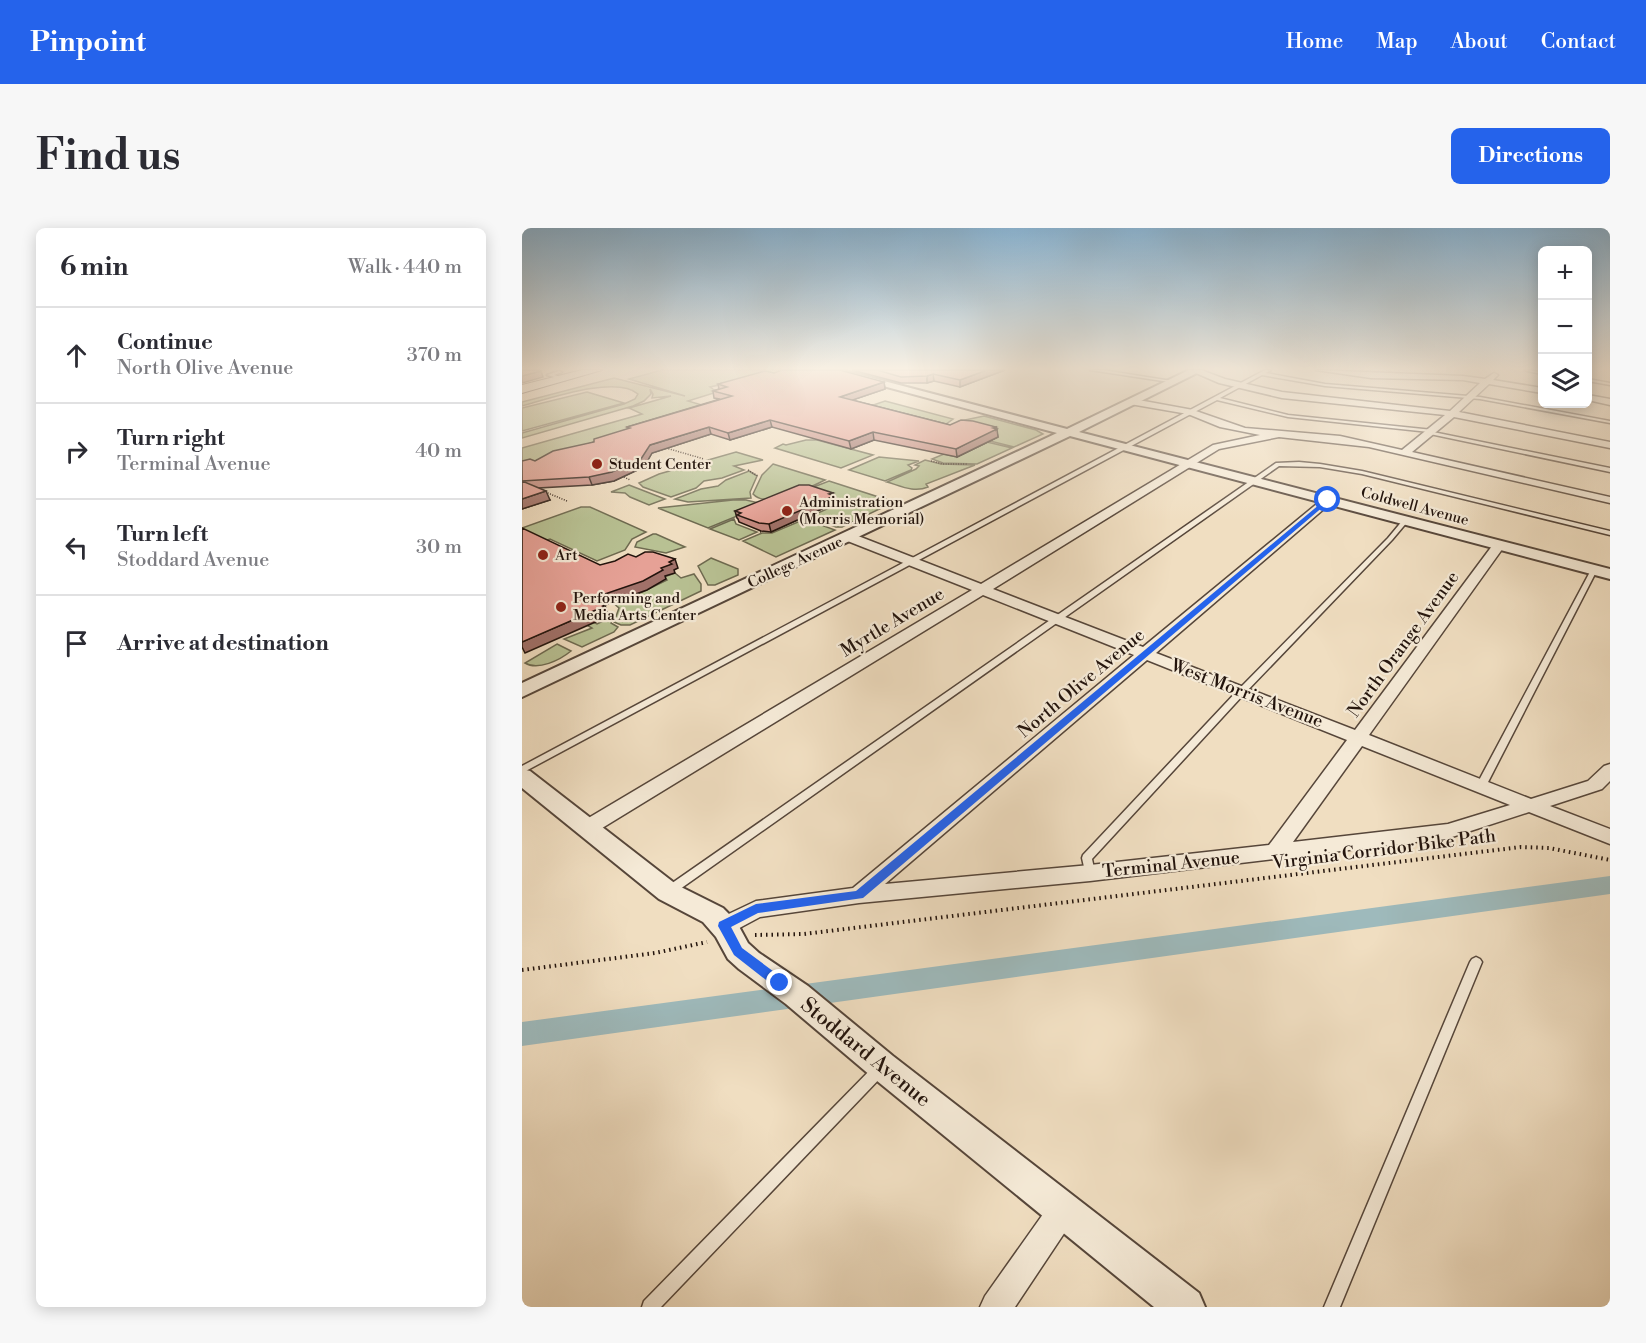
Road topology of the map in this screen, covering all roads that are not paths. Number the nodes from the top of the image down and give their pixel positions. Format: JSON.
{"nodes":[{"id":1,"x":1021,"y":420,"type":"edge"},
{"id":2,"x":1089,"y":420,"type":"edge"},
{"id":3,"x":1174,"y":420,"type":"edge"},
{"id":4,"x":1211,"y":420,"type":"edge"},
{"id":5,"x":1327,"y":420,"type":"edge"},
{"id":6,"x":1443,"y":420,"type":"edge"},
{"id":7,"x":1483,"y":420,"type":"edge"},
{"id":8,"x":1222,"y":425,"type":"junction"},
{"id":9,"x":1061,"y":431,"type":"junction"},
{"id":10,"x":1431,"y":432,"type":"junction"},
{"id":11,"x":1275,"y":435,"type":"junction"},
{"id":12,"x":1610,"y":445,"type":"edge"},
{"id":13,"x":1123,"y":447,"type":"junction"},
{"id":14,"x":1216,"y":447,"type":"junction"},
{"id":15,"x":1404,"y":453,"type":"junction"},
{"id":16,"x":1187,"y":463,"type":"junction"},
{"id":17,"x":1610,"y":470,"type":"edge"},
{"id":18,"x":1252,"y":481,"type":"junction"},
{"id":19,"x":1328,"y":500,"type":"junction"},
{"id":20,"x":1610,"y":500,"type":"edge"},
{"id":21,"x":1405,"y":521,"type":"junction"},
{"id":22,"x":1610,"y":533,"type":"edge"},
{"id":23,"x":849,"y":537,"type":"junction"},
{"id":24,"x":1499,"y":545,"type":"junction"},
{"id":25,"x":914,"y":562,"type":"junction"},
{"id":26,"x":1594,"y":570,"type":"junction"},
{"id":27,"x":1610,"y":574,"type":"edge"},
{"id":28,"x":983,"y":590,"type":"junction"},
{"id":29,"x":1058,"y":619,"type":"junction"},
{"id":30,"x":614,"y":648,"type":"junction"},
{"id":31,"x":1147,"y":654,"type":"junction"},
{"id":32,"x":522,"y":681,"type":"edge"},
{"id":33,"x":522,"y":691,"type":"edge"},
{"id":34,"x":1242,"y":691,"type":"junction"},
{"id":35,"x":1359,"y":737,"type":"junction"},
{"id":36,"x":522,"y":770,"type":"edge"},
{"id":37,"x":1610,"y":770,"type":"edge"},
{"id":38,"x":522,"y":776,"type":"edge"},
{"id":39,"x":1481,"y":786,"type":"junction"},
{"id":40,"x":1533,"y":806,"type":"junction"},
{"id":41,"x":587,"y":828,"type":"junction"},
{"id":42,"x":1610,"y":837,"type":"edge"},
{"id":43,"x":1274,"y":852,"type":"junction"},
{"id":44,"x":1090,"y":873,"type":"junction"},
{"id":45,"x":668,"y":892,"type":"junction"},
{"id":46,"x":859,"y":895,"type":"junction"},
{"id":47,"x":724,"y":926,"type":"junction"},
{"id":48,"x":1476,"y":962,"type":"dead end"},
{"id":49,"x":882,"y":1066,"type":"junction"},
{"id":50,"x":1063,"y":1210,"type":"junction"},
{"id":51,"x":650,"y":1307,"type":"edge"},
{"id":52,"x":996,"y":1307,"type":"edge"},
{"id":53,"x":1185,"y":1307,"type":"edge"},
{"id":54,"x":1332,"y":1307,"type":"edge"}],
"edges":[{"from":1,"to":9,"type":"street","name":"Coldwell Avenue"},
{"from":2,"to":9,"type":"street","name":"College Avenue"},
{"from":3,"to":13,"type":"lane"},
{"from":4,"to":8,"type":"street"},
{"from":5,"to":10,"type":"lane"},
{"from":6,"to":10,"type":"street"},
{"from":7,"to":12,"type":"street"},
{"from":8,"to":11,"type":"street"},
{"from":8,"to":14,"type":"street"},
{"from":9,"to":13,"type":"street","name":"Coldwell Avenue"},
{"from":9,"to":23,"type":"street","name":"College Avenue"},
{"from":10,"to":15,"type":"street"},
{"from":10,"to":17,"type":"lane"},
{"from":11,"to":14,"type":"street","name":"Myrtle Avenue"},
{"from":11,"to":15,"type":"street"},
{"from":13,"to":16,"type":"street","name":"Coldwell Avenue"},
{"from":13,"to":25,"type":"lane"},
{"from":14,"to":16,"type":"street","name":"Myrtle Avenue"},
{"from":15,"to":20,"type":"street"},
{"from":16,"to":18,"type":"street","name":"Coldwell Avenue"},
{"from":16,"to":28,"type":"street","name":"Myrtle Avenue"},
{"from":18,"to":19,"type":"street","name":"Coldwell Avenue"},
{"from":18,"to":22,"type":"lane"},
{"from":18,"to":29,"type":"lane"},
{"from":19,"to":21,"type":"street","name":"Coldwell Avenue"},
{"from":19,"to":31,"type":"street","name":"North Olive Avenue"},
{"from":21,"to":24,"type":"street","name":"Coldwell Avenue"},
{"from":21,"to":34,"type":"lane"},
{"from":23,"to":25,"type":"street","name":"West Morris Avenue"},
{"from":23,"to":30,"type":"street","name":"College Avenue"},
{"from":24,"to":26,"type":"street","name":"Coldwell Avenue"},
{"from":24,"to":35,"type":"street","name":"North Orange Avenue"},
{"from":25,"to":28,"type":"street","name":"West Morris Avenue"},
{"from":25,"to":36,"type":"lane"},
{"from":26,"to":27,"type":"street","name":"Coldwell Avenue"},
{"from":26,"to":39,"type":"lane"},
{"from":28,"to":29,"type":"street","name":"West Morris Avenue"},
{"from":28,"to":41,"type":"street","name":"Myrtle Avenue"},
{"from":29,"to":31,"type":"street","name":"West Morris Avenue"},
{"from":29,"to":45,"type":"lane"},
{"from":30,"to":32,"type":"street"},
{"from":30,"to":33,"type":"street","name":"College Avenue"},
{"from":31,"to":34,"type":"street","name":"West Morris Avenue"},
{"from":31,"to":46,"type":"street","name":"North Olive Avenue"},
{"from":34,"to":35,"type":"street","name":"West Morris Avenue"},
{"from":34,"to":44,"type":"lane"},
{"from":35,"to":39,"type":"street","name":"West Morris Avenue"},
{"from":35,"to":43,"type":"street","name":"North Orange Avenue"},
{"from":37,"to":40,"type":"street","name":"Terminal Avenue"},
{"from":38,"to":41,"type":"street","name":"Stoddard Avenue"},
{"from":39,"to":40,"type":"street","name":"West Morris Avenue"},
{"from":40,"to":42,"type":"street","name":"West Morris Avenue"},
{"from":40,"to":43,"type":"street","name":"Terminal Avenue"},
{"from":41,"to":45,"type":"street","name":"Stoddard Avenue"},
{"from":43,"to":44,"type":"street","name":"Terminal Avenue"},
{"from":44,"to":46,"type":"street","name":"Terminal Avenue"},
{"from":45,"to":47,"type":"street","name":"Stoddard Avenue"},
{"from":46,"to":47,"type":"street","name":"Terminal Avenue"},
{"from":47,"to":49,"type":"street","name":"Stoddard Avenue"},
{"from":48,"to":54,"type":"lane"},
{"from":49,"to":50,"type":"street","name":"Stoddard Avenue"},
{"from":49,"to":51,"type":"lane"},
{"from":50,"to":52,"type":"street"},
{"from":50,"to":53,"type":"street","name":"Stoddard Avenue"}]}
